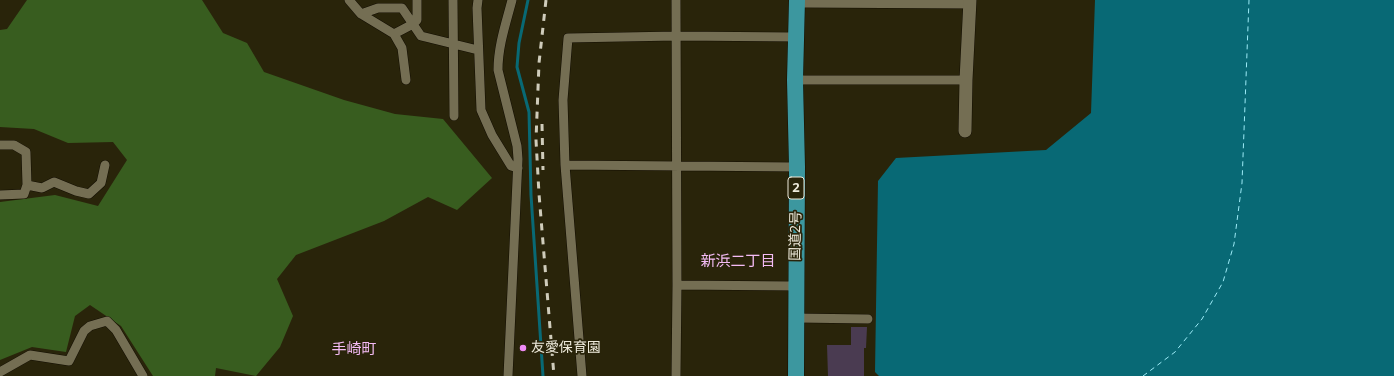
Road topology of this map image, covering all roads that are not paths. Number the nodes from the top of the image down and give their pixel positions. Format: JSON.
{"nodes":[{"id":1,"x":349,"y":0,"type":"edge"},
{"id":2,"x":417,"y":0,"type":"edge"},
{"id":3,"x":453,"y":0,"type":"edge"},
{"id":4,"x":478,"y":0,"type":"edge"},
{"id":5,"x":512,"y":0,"type":"edge"},
{"id":6,"x":676,"y":0,"type":"edge"},
{"id":7,"x":797,"y":2,"type":"edge"},
{"id":8,"x":970,"y":2,"type":"edge"},
{"id":9,"x":361,"y":14,"type":"junction"},
{"id":10,"x":413,"y":24,"type":"junction"},
{"id":11,"x":394,"y":34,"type":"junction"},
{"id":12,"x":677,"y":36,"type":"junction"},
{"id":13,"x":796,"y":37,"type":"junction"},
{"id":14,"x":453,"y":44,"type":"junction"},
{"id":15,"x":478,"y":50,"type":"junction"},
{"id":16,"x":406,"y":80,"type":"dead end"},
{"id":17,"x":795,"y":80,"type":"junction"},
{"id":18,"x":966,"y":80,"type":"junction"},
{"id":19,"x":454,"y":116,"type":"dead end"},
{"id":20,"x":965,"y":131,"type":"dead end"},
{"id":21,"x":0,"y":145,"type":"edge"},
{"id":22,"x":105,"y":165,"type":"dead end"},
{"id":23,"x":565,"y":165,"type":"junction"},
{"id":24,"x":676,"y":166,"type":"junction"},
{"id":25,"x":797,"y":166,"type":"junction"},
{"id":26,"x":518,"y":168,"type":"junction"},
{"id":27,"x":28,"y":185,"type":"junction"},
{"id":28,"x":0,"y":195,"type":"edge"},
{"id":29,"x":677,"y":285,"type":"junction"},
{"id":30,"x":796,"y":286,"type":"junction"},
{"id":31,"x":796,"y":318,"type":"junction"},
{"id":32,"x":868,"y":319,"type":"dead end"},
{"id":33,"x":0,"y":372,"type":"edge"},
{"id":34,"x":143,"y":376,"type":"edge"},
{"id":35,"x":508,"y":376,"type":"edge"},
{"id":36,"x":582,"y":376,"type":"edge"},
{"id":37,"x":676,"y":376,"type":"edge"},
{"id":38,"x":796,"y":376,"type":"edge"}],
"edges":[{"from":1,"to":9,"type":"street"},
{"from":2,"to":10,"type":"street"},
{"from":3,"to":14,"type":"street"},
{"from":4,"to":15,"type":"street"},
{"from":5,"to":26,"type":"street"},
{"from":6,"to":12,"type":"street"},
{"from":7,"to":8,"type":"street"},
{"from":7,"to":13,"type":"highway","name":"国道2号","number":"2"},
{"from":8,"to":18,"type":"street"},
{"from":9,"to":10,"type":"street"},
{"from":9,"to":11,"type":"street"},
{"from":10,"to":11,"type":"street"},
{"from":10,"to":14,"type":"street"},
{"from":11,"to":16,"type":"street"},
{"from":12,"to":13,"type":"street"},
{"from":12,"to":23,"type":"street"},
{"from":12,"to":24,"type":"street"},
{"from":13,"to":17,"type":"highway","name":"国道2号","number":"2"},
{"from":14,"to":15,"type":"street"},
{"from":14,"to":19,"type":"street"},
{"from":15,"to":26,"type":"street"},
{"from":17,"to":18,"type":"street"},
{"from":17,"to":25,"type":"highway","name":"国道2号","number":"2"},
{"from":18,"to":20,"type":"street"},
{"from":21,"to":27,"type":"street"},
{"from":22,"to":27,"type":"street"},
{"from":23,"to":24,"type":"street"},
{"from":23,"to":36,"type":"street"},
{"from":24,"to":25,"type":"street"},
{"from":24,"to":29,"type":"street"},
{"from":25,"to":30,"type":"highway","name":"国道2号","number":"2"},
{"from":26,"to":35,"type":"street"},
{"from":27,"to":28,"type":"street"},
{"from":29,"to":30,"type":"street"},
{"from":29,"to":37,"type":"street"},
{"from":30,"to":31,"type":"highway","name":"国道2号","number":"2"},
{"from":31,"to":32,"type":"street"},
{"from":31,"to":38,"type":"highway","name":"国道2号","number":"2"},
{"from":33,"to":34,"type":"street"}]}
